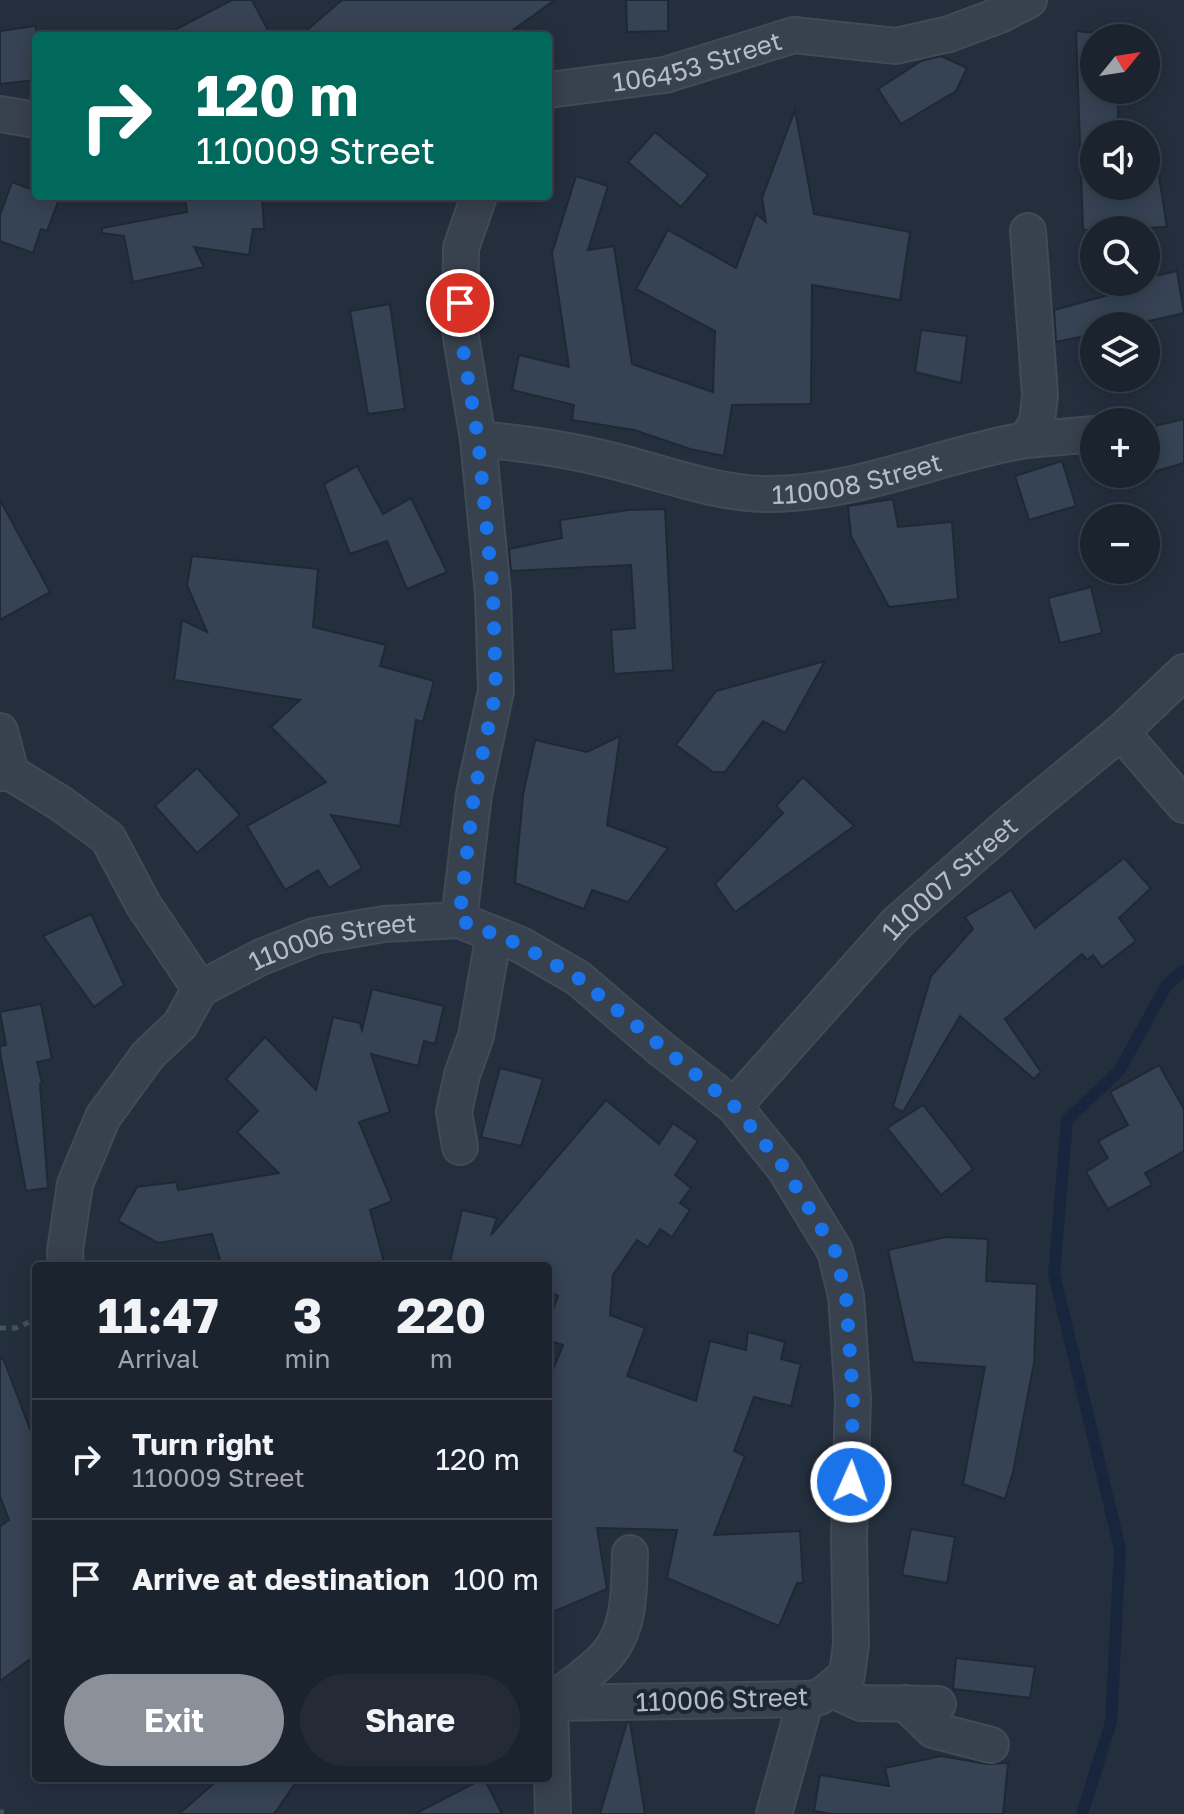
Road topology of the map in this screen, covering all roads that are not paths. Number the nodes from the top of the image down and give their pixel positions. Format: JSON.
{"nodes":[{"id":1,"x":1029,"y":0,"type":"edge"},
{"id":2,"x":552,"y":89,"type":"edge"},
{"id":3,"x":0,"y":114,"type":"edge"},
{"id":4,"x":32,"y":119,"type":"edge"},
{"id":5,"x":478,"y":200,"type":"edge"},
{"id":6,"x":1028,"y":231,"type":"dead end"},
{"id":7,"x":1080,"y":435,"type":"edge"},
{"id":8,"x":478,"y":439,"type":"junction"},
{"id":9,"x":1026,"y":440,"type":"junction"},
{"id":10,"x":1184,"y":672,"type":"edge"},
{"id":11,"x":0,"y":731,"type":"edge"},
{"id":12,"x":1121,"y":732,"type":"junction"},
{"id":13,"x":5,"y":773,"type":"edge"},
{"id":14,"x":1184,"y":805,"type":"edge"},
{"id":15,"x":459,"y":920,"type":"junction"},
{"id":16,"x":494,"y":934,"type":"junction"},
{"id":17,"x":200,"y":989,"type":"junction"},
{"id":18,"x":734,"y":1106,"type":"junction"},
{"id":19,"x":460,"y":1147,"type":"dead end"},
{"id":20,"x":66,"y":1262,"type":"edge"},
{"id":21,"x":630,"y":1553,"type":"dead end"},
{"id":22,"x":818,"y":1694,"type":"junction"},
{"id":23,"x":552,"y":1700,"type":"edge"},
{"id":24,"x":552,"y":1703,"type":"edge"},
{"id":25,"x":991,"y":1745,"type":"dead end"},
{"id":26,"x":552,"y":1782,"type":"edge"},
{"id":27,"x":553,"y":1814,"type":"edge"},
{"id":28,"x":774,"y":1814,"type":"edge"}],
"edges":[{"from":1,"to":2,"type":"street","name":"106453 Street"},
{"from":3,"to":4,"type":"street"},
{"from":5,"to":8,"type":"street"},
{"from":6,"to":9,"type":"street"},
{"from":7,"to":9,"type":"street","name":"110008 Street"},
{"from":8,"to":9,"type":"street","name":"110008 Street"},
{"from":8,"to":15,"type":"street"},
{"from":10,"to":12,"type":"street","name":"110007 Street"},
{"from":11,"to":13,"type":"street"},
{"from":12,"to":14,"type":"street"},
{"from":12,"to":18,"type":"street","name":"110007 Street"},
{"from":13,"to":17,"type":"street"},
{"from":15,"to":16,"type":"street","name":"110006 Street"},
{"from":15,"to":17,"type":"street","name":"110006 Street"},
{"from":16,"to":18,"type":"street","name":"110006 Street"},
{"from":16,"to":19,"type":"street"},
{"from":17,"to":20,"type":"street"},
{"from":18,"to":22,"type":"street","name":"110006 Street"},
{"from":21,"to":23,"type":"street"},
{"from":22,"to":24,"type":"street","name":"110006 Street"},
{"from":22,"to":25,"type":"street"},
{"from":22,"to":28,"type":"street"},
{"from":26,"to":27,"type":"street"}]}
